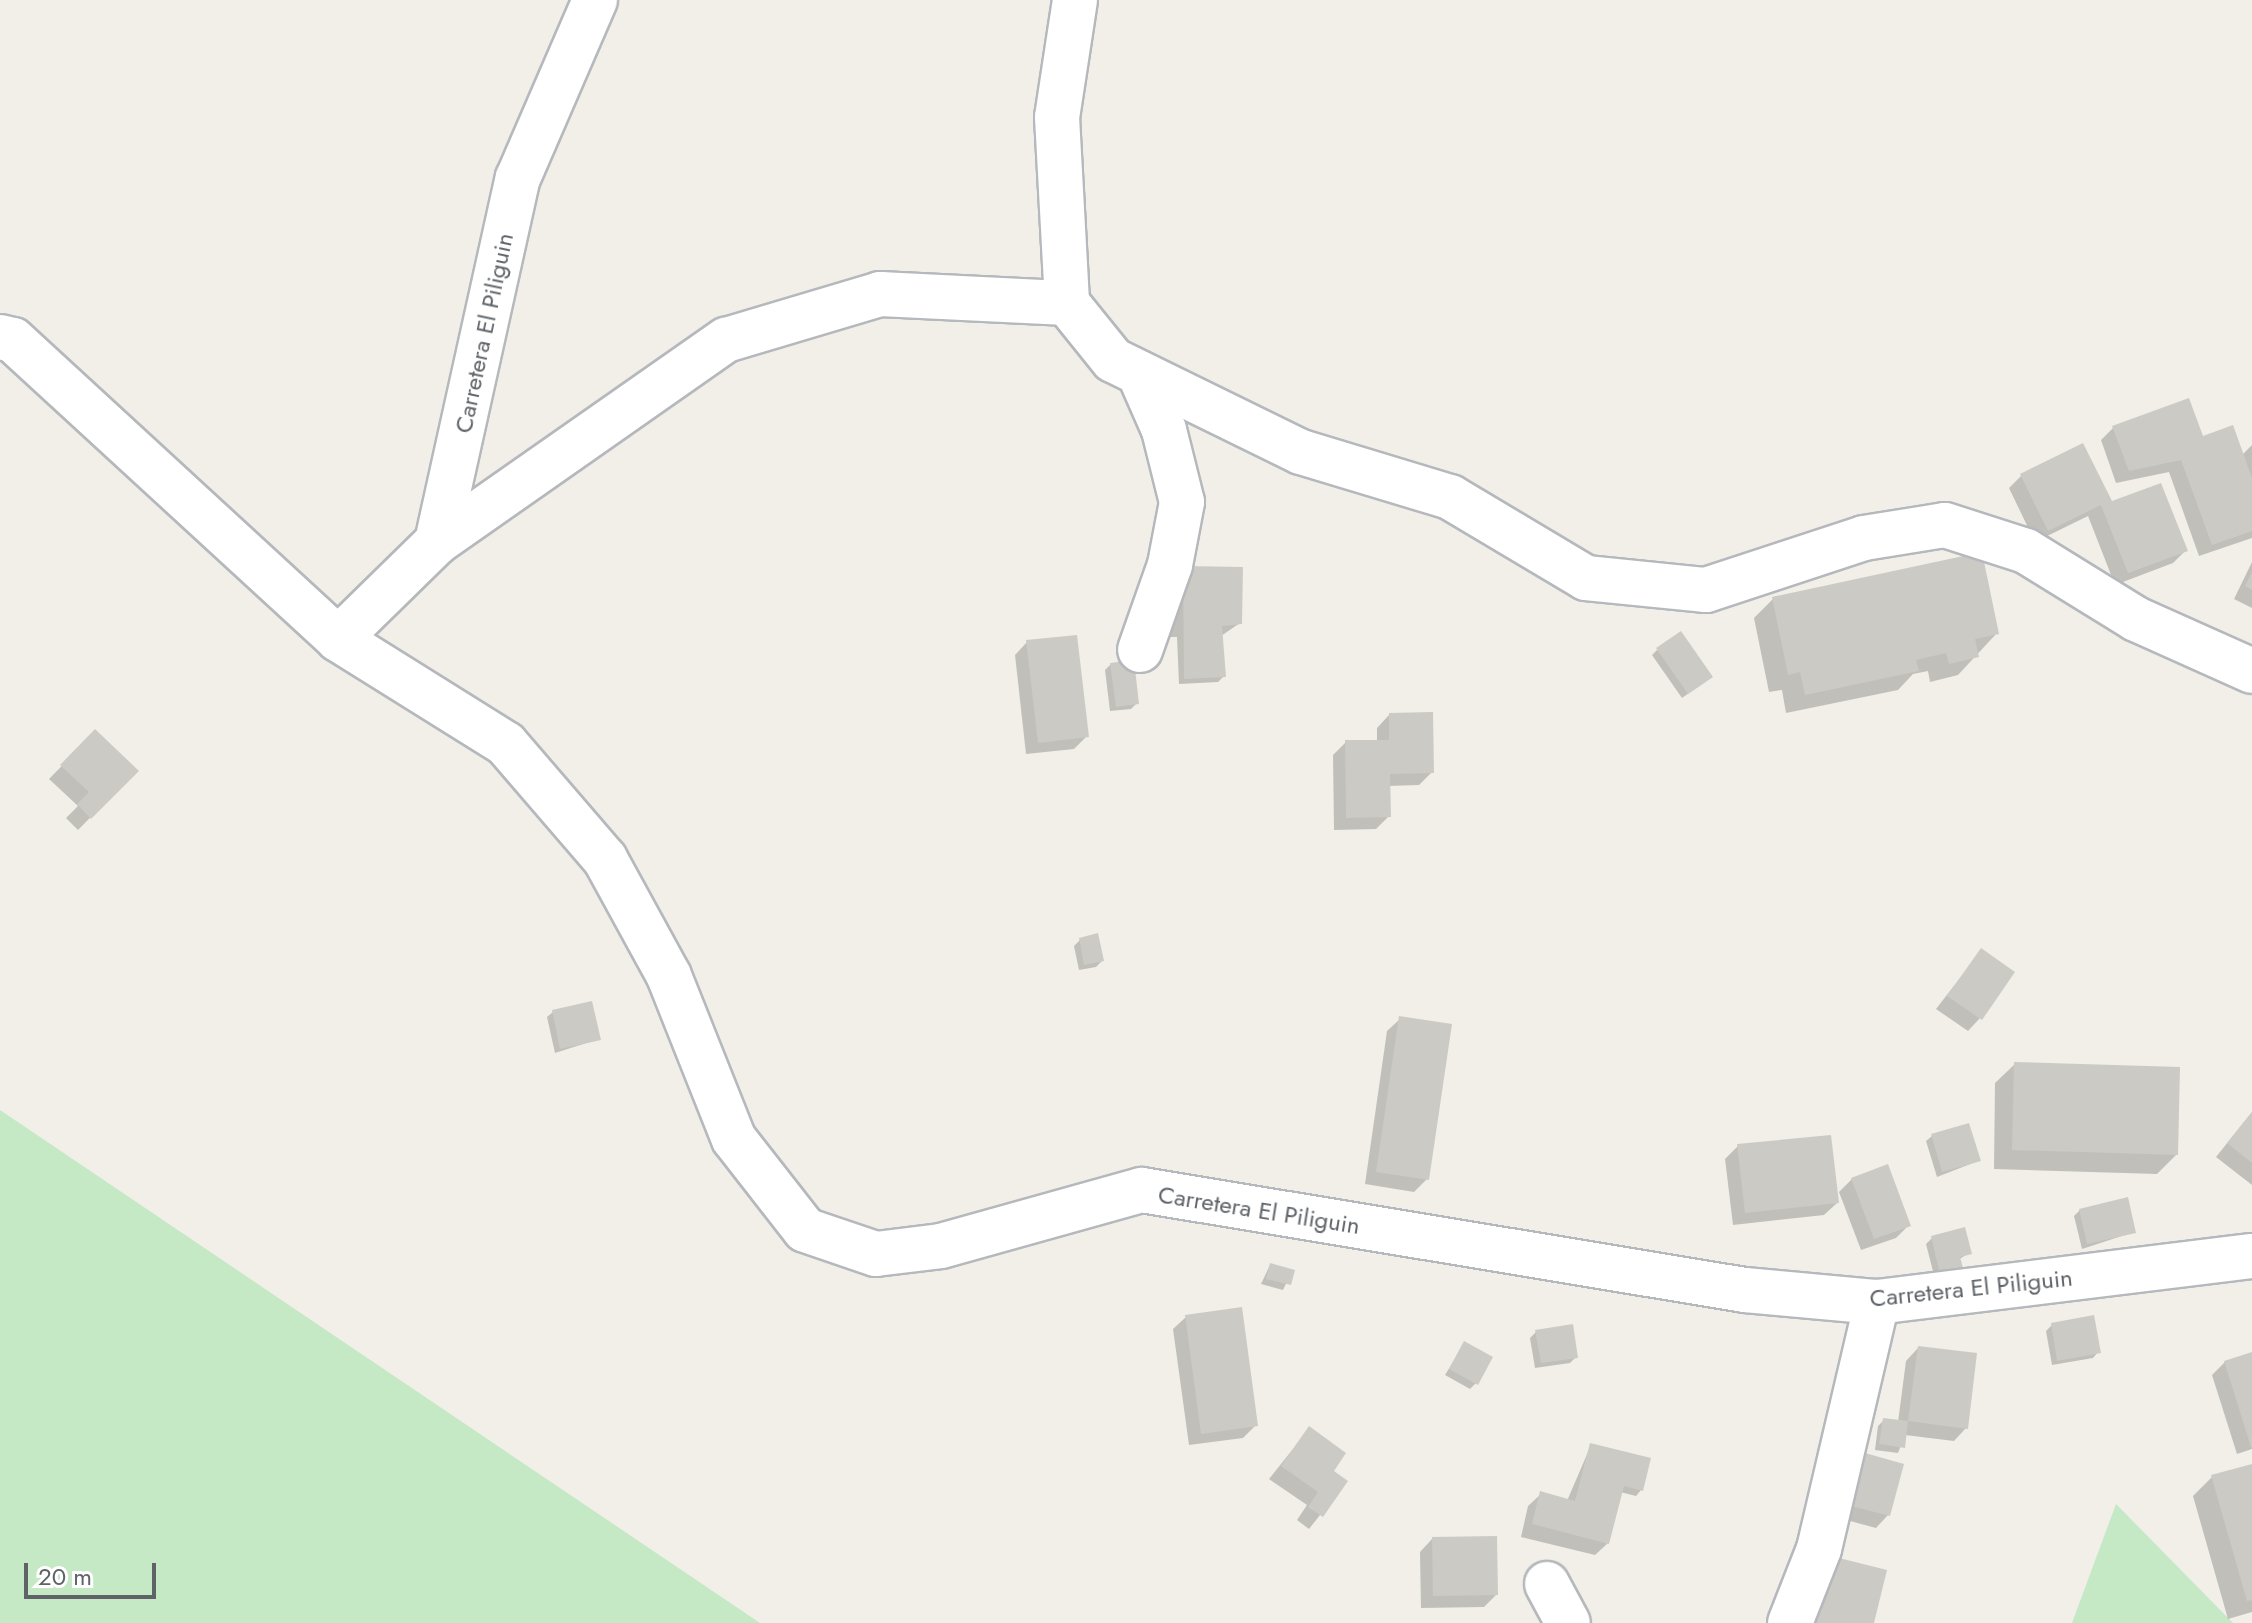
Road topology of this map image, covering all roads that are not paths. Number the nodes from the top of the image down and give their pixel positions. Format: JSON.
{"nodes":[{"id":1,"x":595,"y":0,"type":"edge"},
{"id":2,"x":1075,"y":0,"type":"edge"},
{"id":3,"x":1067,"y":303,"type":"junction"},
{"id":4,"x":0,"y":337,"type":"edge"},
{"id":5,"x":1139,"y":373,"type":"junction"},
{"id":6,"x":437,"y":542,"type":"junction"},
{"id":7,"x":338,"y":639,"type":"junction"},
{"id":8,"x":1140,"y":650,"type":"dead end"},
{"id":9,"x":2252,"y":671,"type":"edge"},
{"id":10,"x":2252,"y":1256,"type":"edge"},
{"id":11,"x":1877,"y":1302,"type":"junction"},
{"id":12,"x":1547,"y":1584,"type":"dead end"},
{"id":13,"x":1568,"y":1623,"type":"edge"},
{"id":14,"x":1790,"y":1623,"type":"edge"}],
"edges":[{"from":1,"to":6,"type":"street","name":"Carretera El Piliguin"},
{"from":2,"to":3,"type":"street"},
{"from":3,"to":5,"type":"street"},
{"from":3,"to":6,"type":"street"},
{"from":4,"to":7,"type":"street","name":"Carretera El Piliguin"},
{"from":5,"to":8,"type":"street"},
{"from":5,"to":9,"type":"street"},
{"from":6,"to":7,"type":"street"},
{"from":7,"to":11,"type":"street","name":"Carretera El Piliguin"},
{"from":10,"to":11,"type":"street","name":"Carretera El Piliguin"},
{"from":11,"to":14,"type":"street"},
{"from":12,"to":13,"type":"street"}]}
